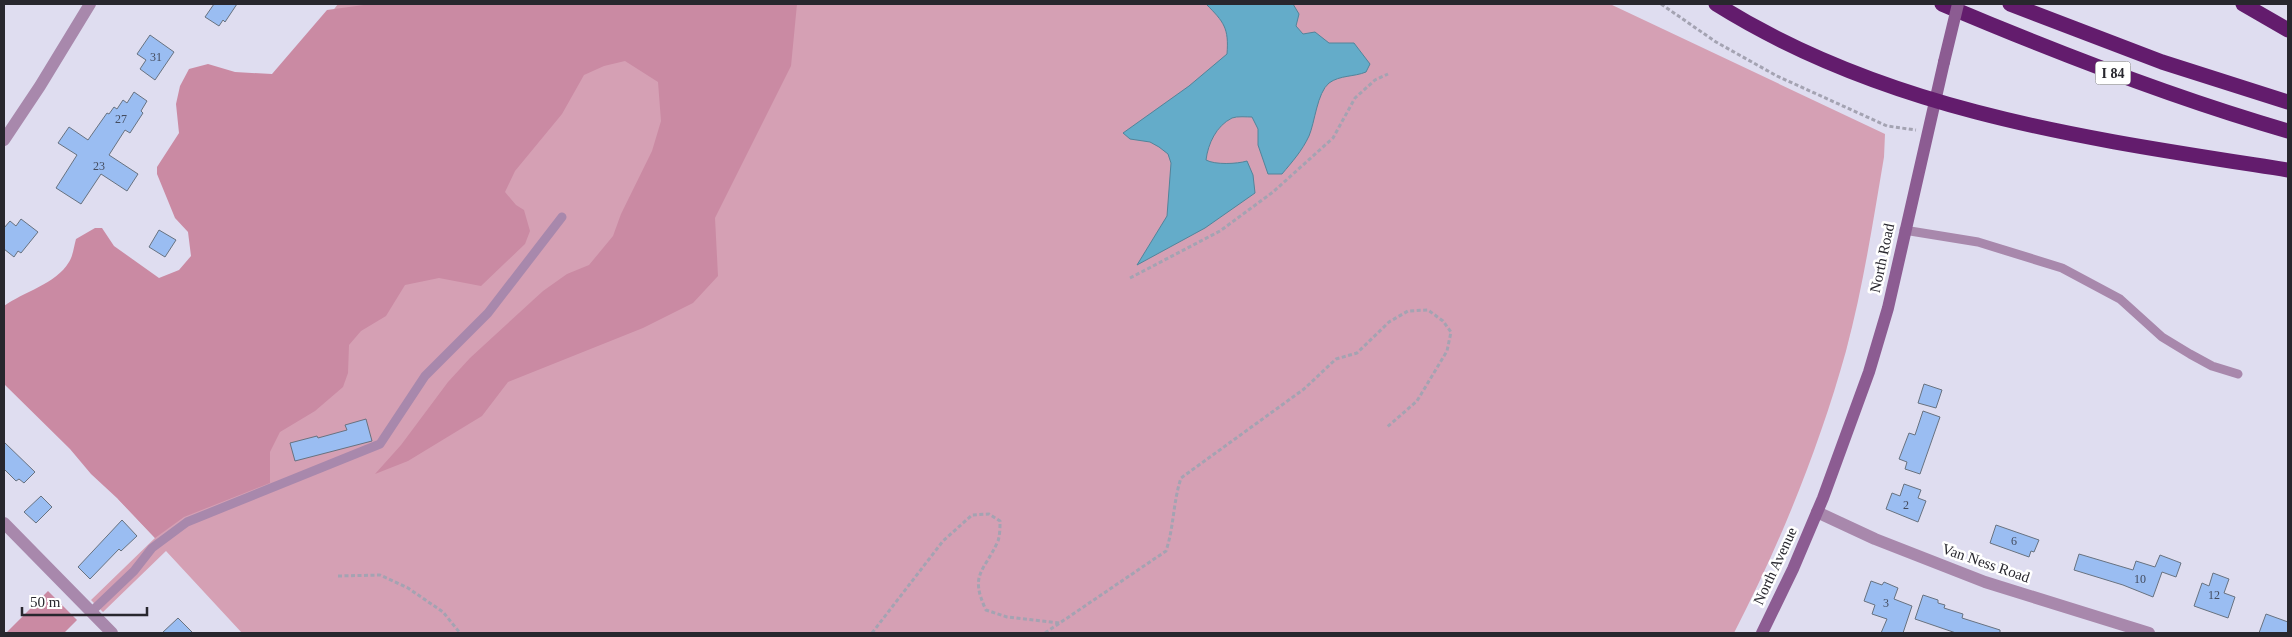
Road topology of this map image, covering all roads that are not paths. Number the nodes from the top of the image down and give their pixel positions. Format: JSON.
{"nodes":[{"id":1,"x":90,"y":4,"type":"edge"},
{"id":2,"x":1716,"y":4,"type":"edge"},
{"id":3,"x":1942,"y":4,"type":"edge"},
{"id":4,"x":1958,"y":4,"type":"edge"},
{"id":5,"x":2010,"y":4,"type":"edge"},
{"id":6,"x":2243,"y":4,"type":"edge"},
{"id":7,"x":2288,"y":30,"type":"edge"},
{"id":8,"x":1934,"y":102,"type":"junction"},
{"id":9,"x":2288,"y":102,"type":"edge"},
{"id":10,"x":2288,"y":131,"type":"edge"},
{"id":11,"x":4,"y":140,"type":"edge"},
{"id":12,"x":2288,"y":170,"type":"edge"},
{"id":13,"x":562,"y":217,"type":"dead end"},
{"id":14,"x":1904,"y":230,"type":"junction"},
{"id":15,"x":2238,"y":374,"type":"dead end"},
{"id":16,"x":1817,"y":512,"type":"junction"},
{"id":17,"x":4,"y":523,"type":"edge"},
{"id":18,"x":91,"y":612,"type":"junction"},
{"id":19,"x":112,"y":633,"type":"edge"},
{"id":20,"x":1762,"y":633,"type":"edge"},
{"id":21,"x":2149,"y":633,"type":"edge"}],
"edges":[{"from":1,"to":11,"type":"street"},
{"from":2,"to":8,"type":"highway"},
{"from":3,"to":10,"type":"highway","number":"I 84"},
{"from":4,"to":8,"type":"main road","name":"North Road","bridge":true},
{"from":5,"to":9,"type":"highway","number":"I 84"},
{"from":6,"to":7,"type":"highway"},
{"from":8,"to":12,"type":"highway"},
{"from":8,"to":14,"type":"main road","name":"North Road"},
{"from":13,"to":18,"type":"lane"},
{"from":14,"to":15,"type":"lane"},
{"from":14,"to":16,"type":"main road","name":"North Road"},
{"from":16,"to":20,"type":"main road","name":"North Avenue"},
{"from":16,"to":21,"type":"street","name":"Van Ness Road"},
{"from":17,"to":18,"type":"street"},
{"from":18,"to":19,"type":"street"}]}
